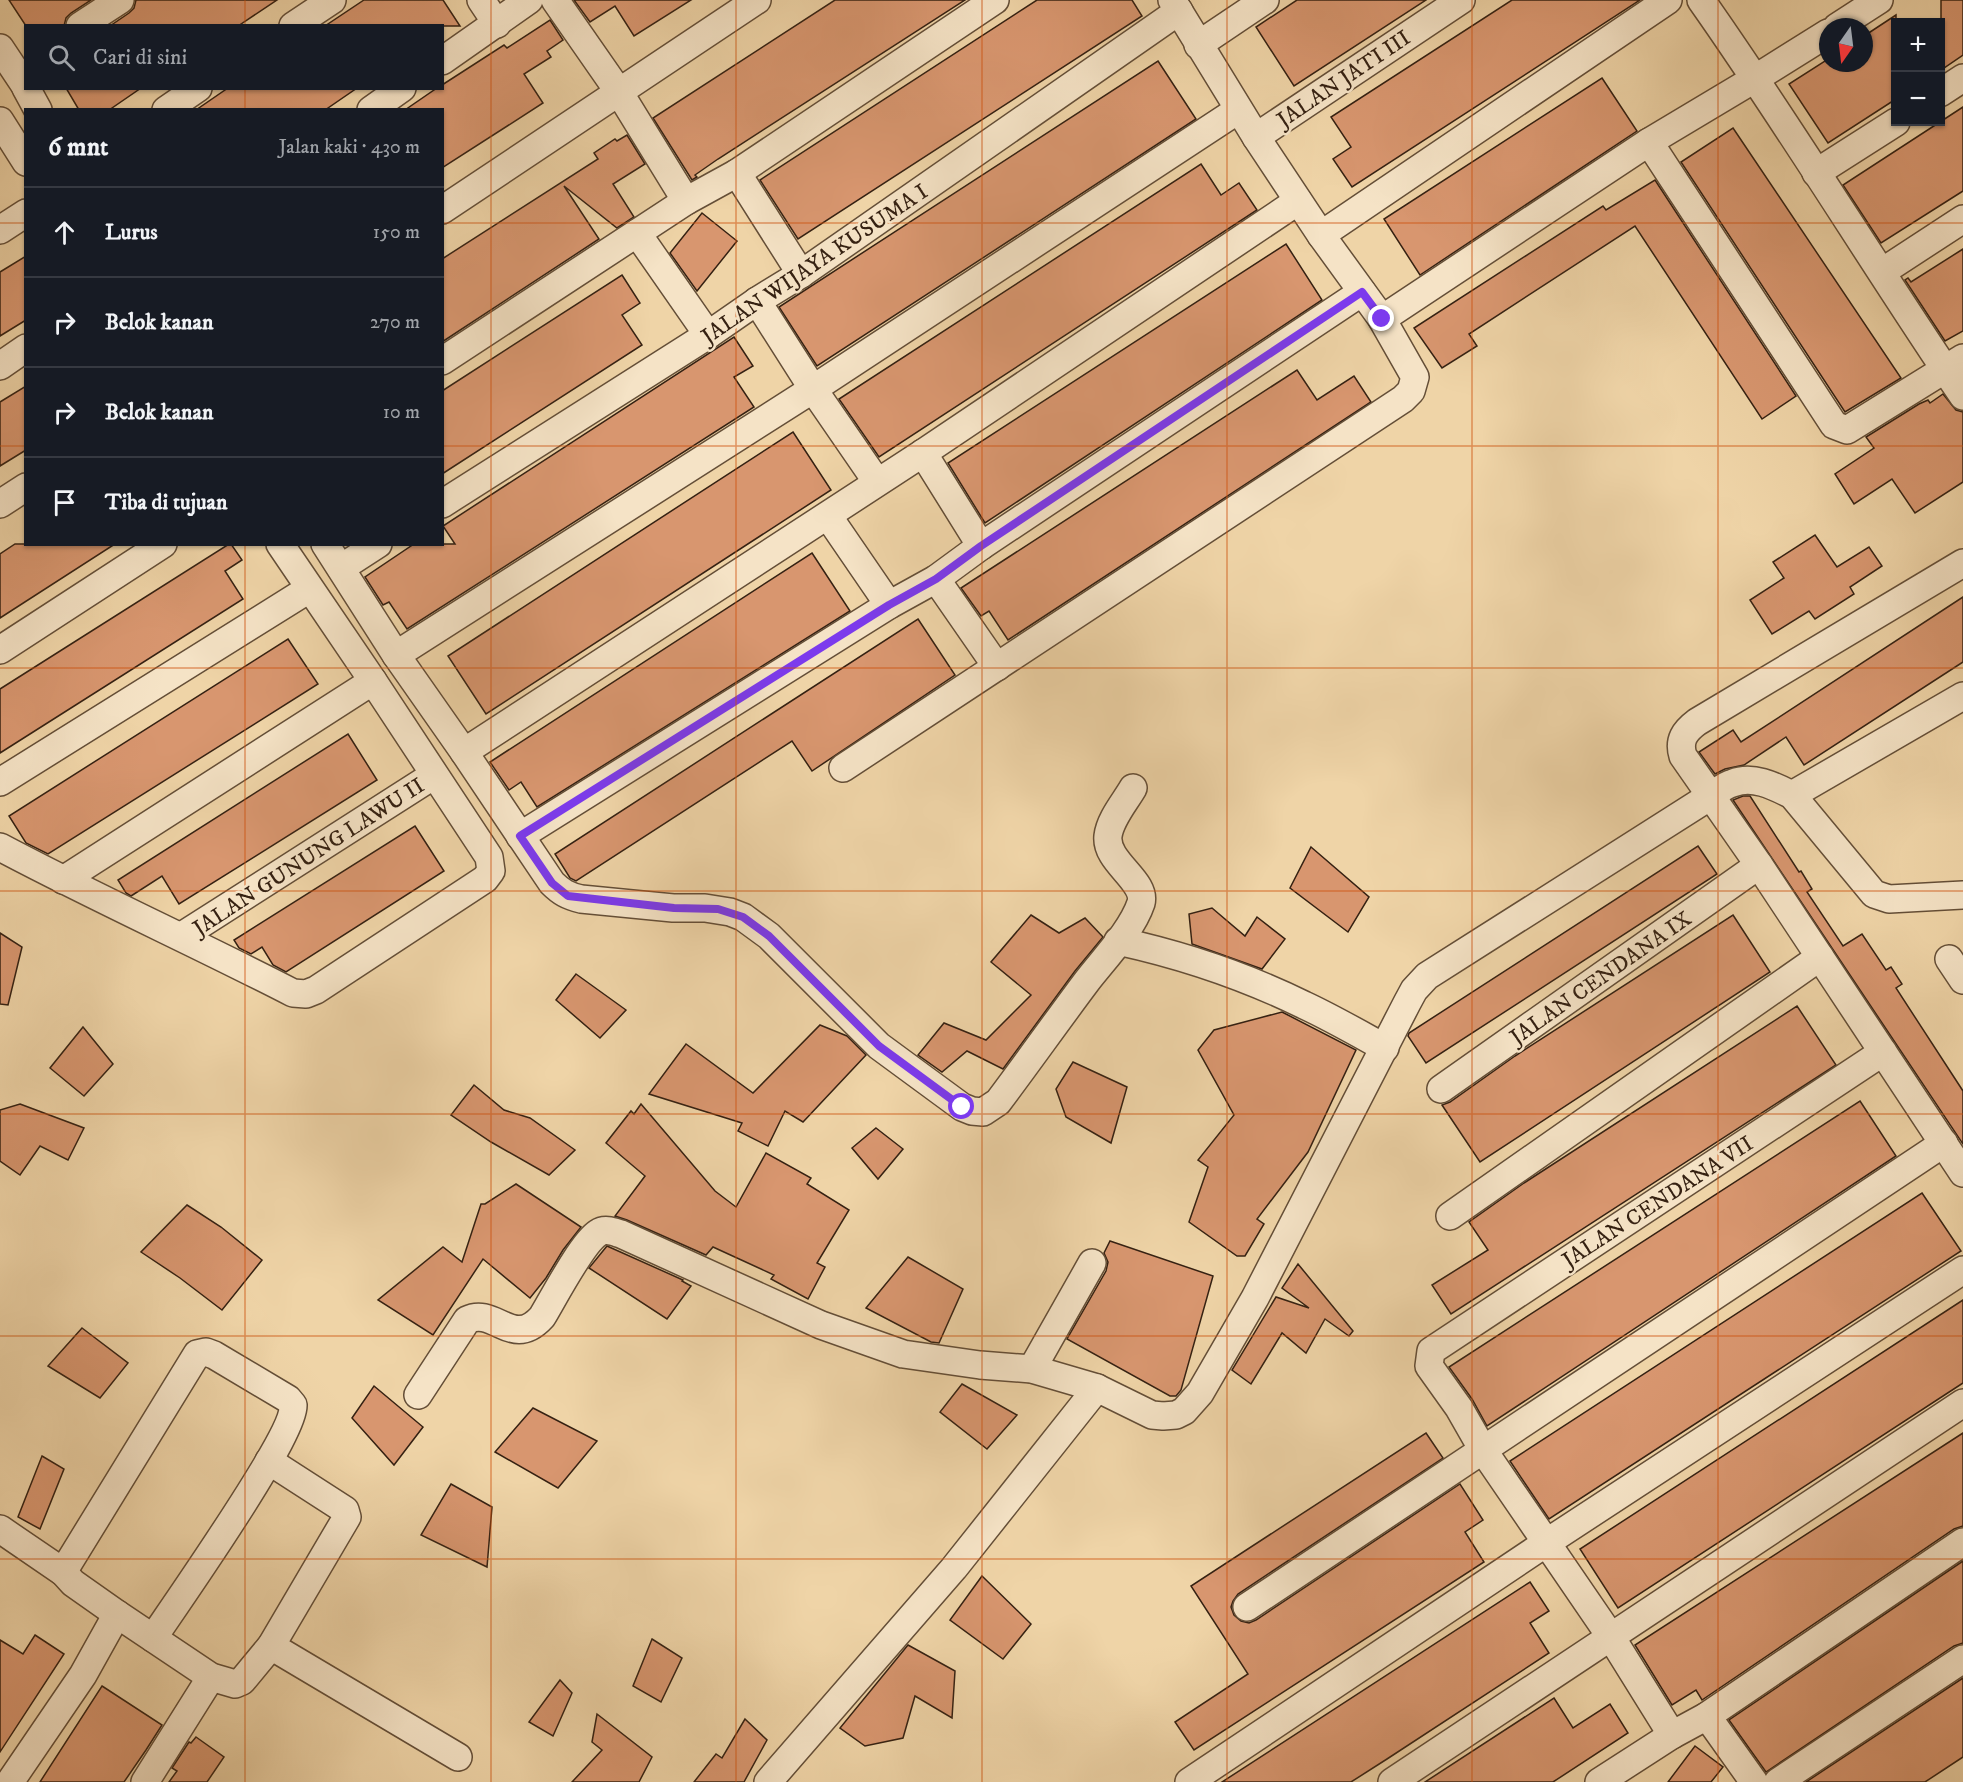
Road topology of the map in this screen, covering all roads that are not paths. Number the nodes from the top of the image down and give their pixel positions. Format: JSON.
{"nodes":[{"id":1,"x":120,"y":0,"type":"edge"},
{"id":2,"x":332,"y":0,"type":"edge"},
{"id":3,"x":481,"y":0,"type":"edge"},
{"id":4,"x":529,"y":0,"type":"edge"},
{"id":5,"x":555,"y":0,"type":"edge"},
{"id":6,"x":757,"y":0,"type":"edge"},
{"id":7,"x":996,"y":0,"type":"edge"},
{"id":8,"x":1265,"y":0,"type":"edge"},
{"id":9,"x":1461,"y":0,"type":"edge"},
{"id":10,"x":1668,"y":0,"type":"edge"},
{"id":11,"x":1701,"y":0,"type":"edge"},
{"id":12,"x":1879,"y":0,"type":"edge"},
{"id":13,"x":1175,"y":5,"type":"edge"},
{"id":14,"x":1851,"y":18,"type":"edge"},
{"id":15,"x":83,"y":24,"type":"edge"},
{"id":16,"x":296,"y":24,"type":"edge"},
{"id":17,"x":496,"y":24,"type":"junction"},
{"id":18,"x":1819,"y":39,"type":"edge"},
{"id":19,"x":1198,"y":45,"type":"junction"},
{"id":20,"x":444,"y":60,"type":"edge"},
{"id":21,"x":1756,"y":78,"type":"junction"},
{"id":22,"x":1963,"y":78,"type":"edge"},
{"id":23,"x":28,"y":90,"type":"edge"},
{"id":24,"x":195,"y":90,"type":"edge"},
{"id":25,"x":399,"y":90,"type":"edge"},
{"id":26,"x":1945,"y":90,"type":"edge"},
{"id":27,"x":619,"y":92,"type":"junction"},
{"id":28,"x":37,"y":108,"type":"edge"},
{"id":29,"x":169,"y":108,"type":"edge"},
{"id":30,"x":374,"y":108,"type":"edge"},
{"id":31,"x":1238,"y":110,"type":"junction"},
{"id":32,"x":0,"y":121,"type":"edge"},
{"id":33,"x":1891,"y":125,"type":"edge"},
{"id":34,"x":1256,"y":137,"type":"junction"},
{"id":35,"x":1649,"y":142,"type":"junction"},
{"id":36,"x":24,"y":159,"type":"edge"},
{"id":37,"x":737,"y":173,"type":"junction"},
{"id":38,"x":1816,"y":173,"type":"junction"},
{"id":39,"x":686,"y":201,"type":"junction"},
{"id":40,"x":1298,"y":201,"type":"junction"},
{"id":41,"x":444,"y":209,"type":"edge"},
{"id":42,"x":24,"y":214,"type":"edge"},
{"id":43,"x":1963,"y":219,"type":"edge"},
{"id":44,"x":0,"y":230,"type":"edge"},
{"id":45,"x":637,"y":233,"type":"junction"},
{"id":46,"x":1321,"y":235,"type":"junction"},
{"id":47,"x":1882,"y":272,"type":"junction"},
{"id":48,"x":801,"y":274,"type":"junction"},
{"id":49,"x":1362,"y":292,"type":"junction"},
{"id":50,"x":756,"y":301,"type":"junction"},
{"id":51,"x":1382,"y":319,"type":"junction"},
{"id":52,"x":708,"y":335,"type":"junction"},
{"id":53,"x":24,"y":349,"type":"edge"},
{"id":54,"x":444,"y":360,"type":"edge"},
{"id":55,"x":1954,"y":364,"type":"edge"},
{"id":56,"x":0,"y":366,"type":"edge"},
{"id":57,"x":813,"y":389,"type":"junction"},
{"id":58,"x":1963,"y":396,"type":"edge"},
{"id":59,"x":923,"y":453,"type":"junction"},
{"id":60,"x":877,"y":482,"type":"junction"},
{"id":61,"x":24,"y":488,"type":"edge"},
{"id":62,"x":444,"y":503,"type":"edge"},
{"id":63,"x":0,"y":504,"type":"edge"},
{"id":64,"x":828,"y":516,"type":"junction"},
{"id":65,"x":160,"y":546,"type":"edge"},
{"id":66,"x":281,"y":546,"type":"edge"},
{"id":67,"x":326,"y":546,"type":"edge"},
{"id":68,"x":375,"y":546,"type":"edge"},
{"id":69,"x":981,"y":546,"type":"junction"},
{"id":70,"x":1963,"y":563,"type":"edge"},
{"id":71,"x":340,"y":568,"type":"junction"},
{"id":72,"x":936,"y":579,"type":"junction"},
{"id":73,"x":309,"y":589,"type":"junction"},
{"id":74,"x":889,"y":605,"type":"junction"},
{"id":75,"x":0,"y":650,"type":"edge"},
{"id":76,"x":396,"y":655,"type":"junction"},
{"id":77,"x":997,"y":667,"type":"junction"},
{"id":78,"x":373,"y":681,"type":"junction"},
{"id":79,"x":1963,"y":696,"type":"edge"},
{"id":80,"x":464,"y":752,"type":"junction"},
{"id":81,"x":843,"y":768,"type":"dead end"},
{"id":82,"x":434,"y":775,"type":"junction"},
{"id":83,"x":0,"y":782,"type":"edge"},
{"id":84,"x":1133,"y":788,"type":"dead end"},
{"id":85,"x":1712,"y":795,"type":"junction"},
{"id":86,"x":1792,"y":795,"type":"junction"},
{"id":87,"x":520,"y":836,"type":"junction"},
{"id":88,"x":0,"y":847,"type":"edge"},
{"id":89,"x":1759,"y":865,"type":"junction"},
{"id":90,"x":63,"y":880,"type":"junction"},
{"id":91,"x":1963,"y":895,"type":"edge"},
{"id":92,"x":182,"y":936,"type":"junction"},
{"id":93,"x":1118,"y":941,"type":"junction"},
{"id":94,"x":1820,"y":957,"type":"junction"},
{"id":95,"x":1385,"y":1048,"type":"junction"},
{"id":96,"x":1884,"y":1052,"type":"junction"},
{"id":97,"x":1440,"y":1089,"type":"dead end"},
{"id":98,"x":1944,"y":1143,"type":"junction"},
{"id":99,"x":1963,"y":1173,"type":"edge"},
{"id":100,"x":1450,"y":1215,"type":"dead end"},
{"id":101,"x":1092,"y":1263,"type":"dead end"},
{"id":102,"x":1963,"y":1270,"type":"edge"},
{"id":103,"x":1032,"y":1369,"type":"junction"},
{"id":104,"x":1097,"y":1388,"type":"junction"},
{"id":105,"x":418,"y":1395,"type":"dead end"},
{"id":106,"x":1963,"y":1403,"type":"edge"},
{"id":107,"x":1483,"y":1450,"type":"junction"},
{"id":108,"x":270,"y":1461,"type":"junction"},
{"id":109,"x":0,"y":1529,"type":"edge"},
{"id":110,"x":1963,"y":1542,"type":"edge"},
{"id":111,"x":1546,"y":1543,"type":"junction"},
{"id":112,"x":63,"y":1572,"type":"junction"},
{"id":113,"x":1247,"y":1607,"type":"dead end"},
{"id":114,"x":117,"y":1614,"type":"junction"},
{"id":115,"x":1611,"y":1637,"type":"junction"},
{"id":116,"x":153,"y":1638,"type":"junction"},
{"id":117,"x":271,"y":1646,"type":"junction"},
{"id":118,"x":1963,"y":1659,"type":"edge"},
{"id":119,"x":211,"y":1677,"type":"junction"},
{"id":120,"x":1707,"y":1716,"type":"junction"},
{"id":121,"x":1672,"y":1735,"type":"junction"},
{"id":122,"x":458,"y":1758,"type":"dead end"},
{"id":123,"x":1630,"y":1774,"type":"edge"},
{"id":124,"x":1200,"y":1779,"type":"edge"},
{"id":125,"x":10,"y":1782,"type":"edge"},
{"id":126,"x":145,"y":1782,"type":"edge"},
{"id":127,"x":768,"y":1782,"type":"edge"},
{"id":128,"x":1392,"y":1782,"type":"edge"},
{"id":129,"x":1599,"y":1782,"type":"edge"},
{"id":130,"x":1754,"y":1782,"type":"edge"},
{"id":131,"x":1778,"y":1782,"type":"edge"}],
"edges":[{"from":1,"to":15,"type":"street"},
{"from":2,"to":16,"type":"street"},
{"from":3,"to":17,"type":"street"},
{"from":4,"to":17,"type":"street"},
{"from":5,"to":27,"type":"street"},
{"from":6,"to":27,"type":"street"},
{"from":7,"to":37,"type":"street"},
{"from":8,"to":19,"type":"street"},
{"from":9,"to":34,"type":"street","name":"JALAN JATI III"},
{"from":10,"to":46,"type":"street"},
{"from":11,"to":21,"type":"street"},
{"from":12,"to":14,"type":"street"},
{"from":13,"to":19,"type":"street"},
{"from":13,"to":48,"type":"street","name":"JALAN WIJAYA KUSUMA I"},
{"from":17,"to":20,"type":"street"},
{"from":18,"to":21,"type":"street"},
{"from":19,"to":31,"type":"street"},
{"from":21,"to":35,"type":"street"},
{"from":21,"to":38,"type":"street"},
{"from":22,"to":26,"type":"street"},
{"from":23,"to":28,"type":"street"},
{"from":24,"to":29,"type":"street"},
{"from":25,"to":30,"type":"street"},
{"from":27,"to":39,"type":"street"},
{"from":27,"to":41,"type":"street"},
{"from":31,"to":34,"type":"street"},
{"from":31,"to":57,"type":"street"},
{"from":32,"to":36,"type":"street"},
{"from":33,"to":38,"type":"street"},
{"from":34,"to":40,"type":"street"},
{"from":35,"to":51,"type":"street"},
{"from":35,"to":55,"type":"street"},
{"from":37,"to":39,"type":"street"},
{"from":37,"to":48,"type":"street"},
{"from":38,"to":47,"type":"street"},
{"from":39,"to":45,"type":"street"},
{"from":40,"to":46,"type":"street"},
{"from":40,"to":59,"type":"street"},
{"from":42,"to":44,"type":"street"},
{"from":43,"to":47,"type":"street"},
{"from":45,"to":52,"type":"street"},
{"from":45,"to":54,"type":"street"},
{"from":46,"to":49,"type":"street"},
{"from":47,"to":55,"type":"street"},
{"from":48,"to":50,"type":"street","name":"JALAN WIJAYA KUSUMA I"},
{"from":49,"to":51,"type":"street"},
{"from":49,"to":69,"type":"street"},
{"from":50,"to":52,"type":"street","name":"JALAN WIJAYA KUSUMA I"},
{"from":50,"to":57,"type":"street"},
{"from":51,"to":77,"type":"street"},
{"from":52,"to":62,"type":"street","name":"JALAN WIJAYA KUSUMA I"},
{"from":53,"to":56,"type":"street"},
{"from":55,"to":58,"type":"street"},
{"from":57,"to":60,"type":"street"},
{"from":57,"to":76,"type":"street"},
{"from":59,"to":60,"type":"street"},
{"from":59,"to":69,"type":"street"},
{"from":60,"to":64,"type":"street"},
{"from":61,"to":63,"type":"street"},
{"from":64,"to":74,"type":"street"},
{"from":64,"to":80,"type":"street"},
{"from":65,"to":75,"type":"street"},
{"from":66,"to":73,"type":"street"},
{"from":67,"to":71,"type":"street"},
{"from":68,"to":71,"type":"street"},
{"from":69,"to":72,"type":"street"},
{"from":70,"to":85,"type":"street"},
{"from":71,"to":76,"type":"street"},
{"from":72,"to":74,"type":"street"},
{"from":72,"to":77,"type":"street"},
{"from":73,"to":78,"type":"street"},
{"from":73,"to":83,"type":"street"},
{"from":74,"to":87,"type":"street"},
{"from":76,"to":80,"type":"street"},
{"from":77,"to":81,"type":"street"},
{"from":78,"to":82,"type":"street"},
{"from":78,"to":90,"type":"street"},
{"from":79,"to":86,"type":"street"},
{"from":80,"to":87,"type":"street"},
{"from":82,"to":92,"type":"street","name":"JALAN GUNUNG LAWU II"},
{"from":82,"to":92,"type":"street"},
{"from":84,"to":93,"type":"street"},
{"from":85,"to":86,"type":"street"},
{"from":85,"to":89,"type":"street"},
{"from":85,"to":95,"type":"street"},
{"from":86,"to":91,"type":"street"},
{"from":87,"to":93,"type":"street"},
{"from":88,"to":90,"type":"street"},
{"from":89,"to":94,"type":"street"},
{"from":89,"to":97,"type":"street","name":"JALAN CENDANA IX"},
{"from":90,"to":92,"type":"street"},
{"from":93,"to":95,"type":"street"},
{"from":94,"to":96,"type":"street"},
{"from":94,"to":100,"type":"street"},
{"from":95,"to":104,"type":"street"},
{"from":96,"to":98,"type":"street"},
{"from":96,"to":107,"type":"street","name":"JALAN CENDANA VII"},
{"from":98,"to":99,"type":"street"},
{"from":98,"to":107,"type":"street"},
{"from":101,"to":103,"type":"street"},
{"from":102,"to":111,"type":"street"},
{"from":103,"to":104,"type":"street"},
{"from":103,"to":105,"type":"street"},
{"from":104,"to":127,"type":"street"},
{"from":106,"to":115,"type":"street"},
{"from":107,"to":111,"type":"street"},
{"from":107,"to":113,"type":"street"},
{"from":108,"to":112,"type":"street"},
{"from":108,"to":116,"type":"street"},
{"from":108,"to":117,"type":"street"},
{"from":109,"to":112,"type":"street"},
{"from":110,"to":120,"type":"street"},
{"from":111,"to":115,"type":"street"},
{"from":111,"to":124,"type":"street"},
{"from":112,"to":114,"type":"street"},
{"from":114,"to":116,"type":"street"},
{"from":114,"to":125,"type":"street"},
{"from":115,"to":121,"type":"street"},
{"from":115,"to":128,"type":"street"},
{"from":116,"to":119,"type":"street"},
{"from":117,"to":119,"type":"street"},
{"from":117,"to":122,"type":"street"},
{"from":118,"to":131,"type":"street"},
{"from":119,"to":126,"type":"street"},
{"from":120,"to":121,"type":"street"},
{"from":120,"to":130,"type":"street"},
{"from":121,"to":123,"type":"street"},
{"from":123,"to":129,"type":"street"}]}
